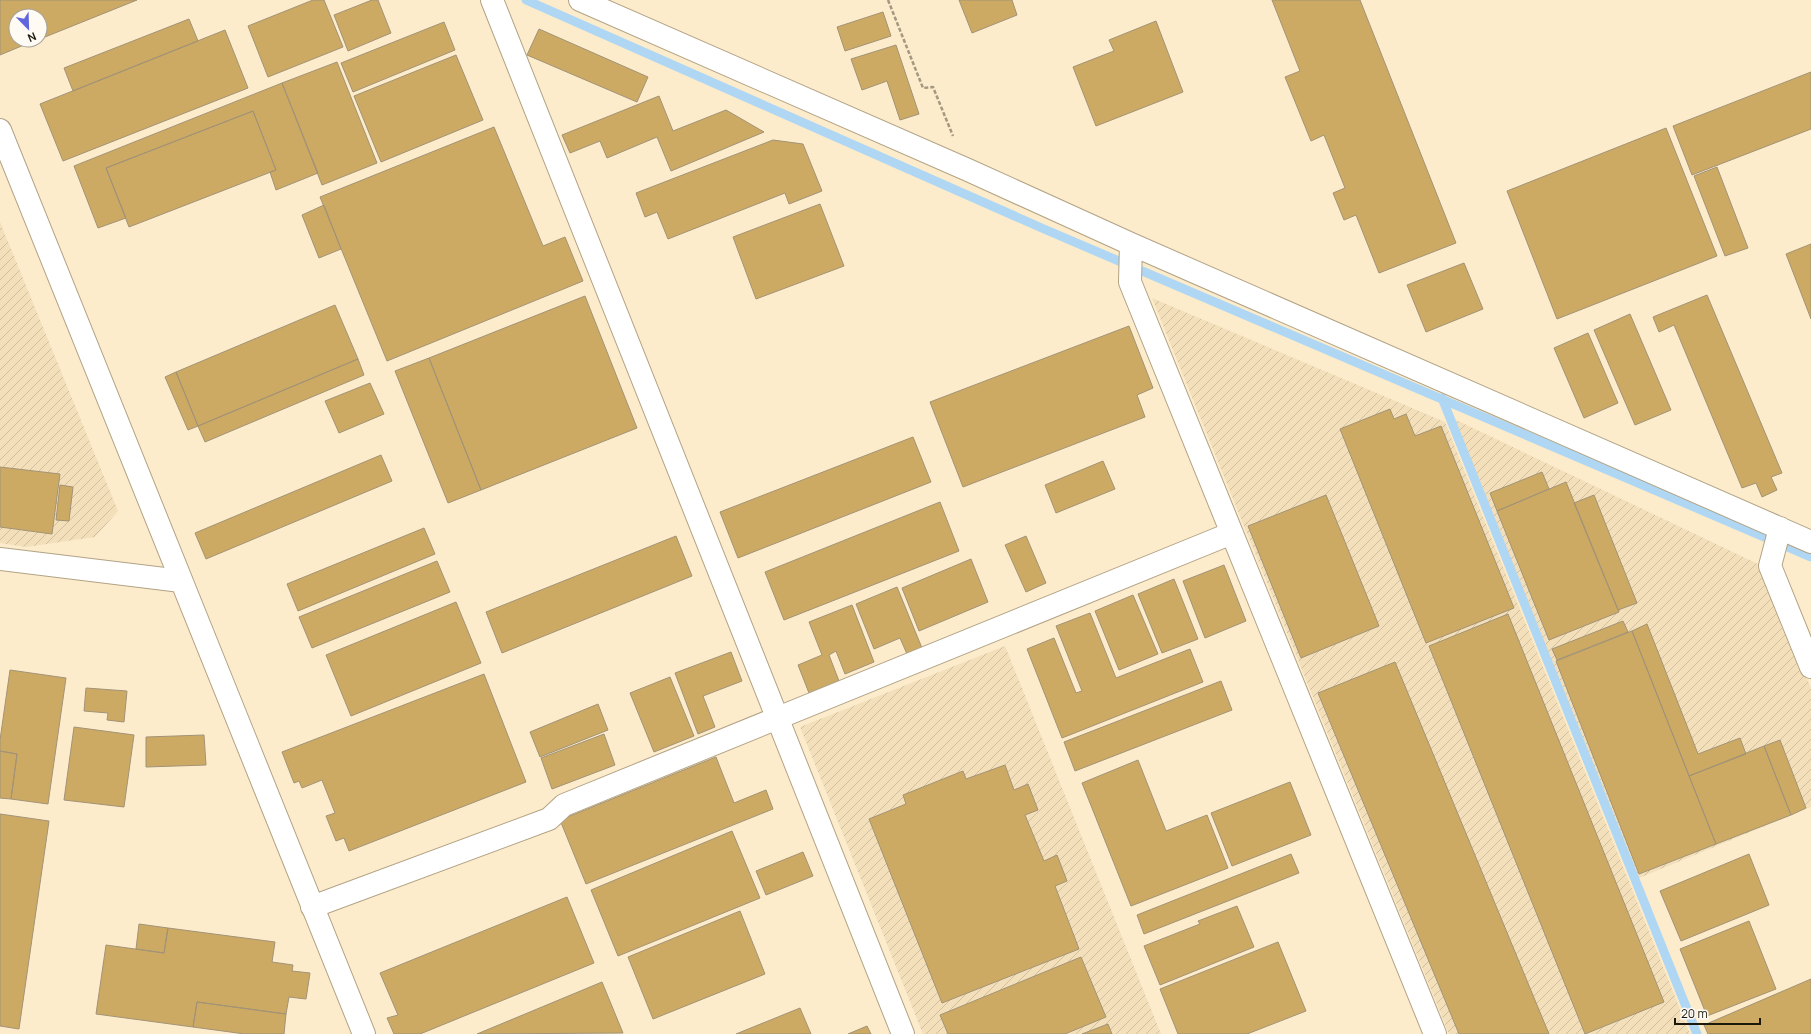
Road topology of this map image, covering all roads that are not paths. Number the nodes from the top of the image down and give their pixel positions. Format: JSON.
{"nodes":[{"id":1,"x":492,"y":0,"type":"edge"},
{"id":2,"x":580,"y":0,"type":"edge"},
{"id":3,"x":0,"y":130,"type":"edge"},
{"id":4,"x":1131,"y":244,"type":"junction"},
{"id":5,"x":1780,"y":528,"type":"junction"},
{"id":6,"x":1232,"y":533,"type":"junction"},
{"id":7,"x":1811,"y":542,"type":"edge"},
{"id":8,"x":0,"y":559,"type":"edge"},
{"id":9,"x":181,"y":581,"type":"junction"},
{"id":10,"x":1811,"y":667,"type":"edge"},
{"id":11,"x":777,"y":718,"type":"junction"},
{"id":12,"x":312,"y":907,"type":"junction"},
{"id":13,"x":364,"y":1034,"type":"edge"},
{"id":14,"x":903,"y":1034,"type":"edge"},
{"id":15,"x":1435,"y":1034,"type":"edge"}],
"edges":[{"from":1,"to":11,"type":"street"},
{"from":2,"to":4,"type":"street"},
{"from":3,"to":9,"type":"street"},
{"from":4,"to":5,"type":"street"},
{"from":4,"to":6,"type":"street"},
{"from":5,"to":7,"type":"street"},
{"from":5,"to":10,"type":"street"},
{"from":6,"to":11,"type":"street"},
{"from":6,"to":15,"type":"street"},
{"from":8,"to":9,"type":"street"},
{"from":9,"to":12,"type":"street"},
{"from":11,"to":12,"type":"street"},
{"from":11,"to":14,"type":"street"},
{"from":12,"to":13,"type":"street"}]}
